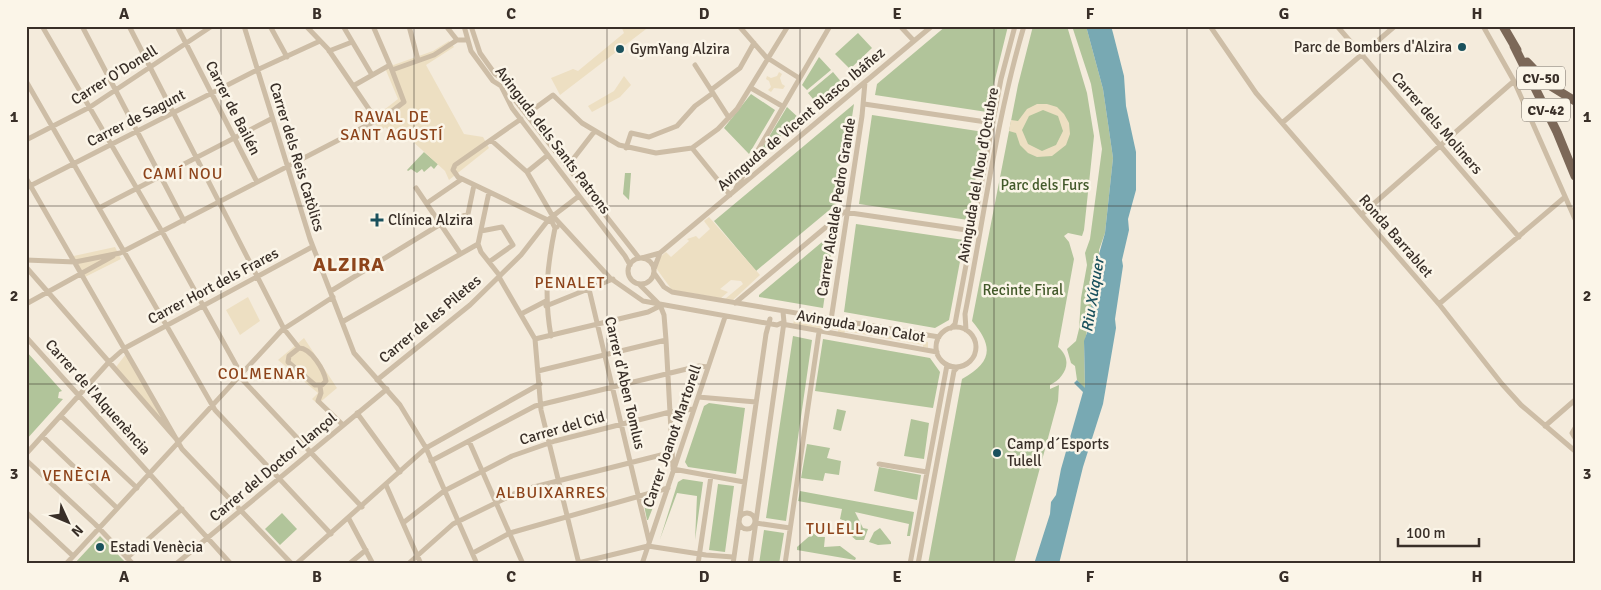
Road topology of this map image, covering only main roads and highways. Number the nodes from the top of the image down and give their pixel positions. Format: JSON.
{"nodes":[{"id":1,"x":1503,"y":26,"type":"edge"},
{"id":2,"x":1514,"y":46,"type":"junction"},
{"id":3,"x":1575,"y":101,"type":"edge"},
{"id":4,"x":1575,"y":176,"type":"edge"}],
"edges":[{"from":1,"to":2,"type":"main road","number":"CV-50"},
{"from":2,"to":3,"type":"main road","number":"CV-50"},
{"from":2,"to":4,"type":"main road","number":"CV-42"}]}
